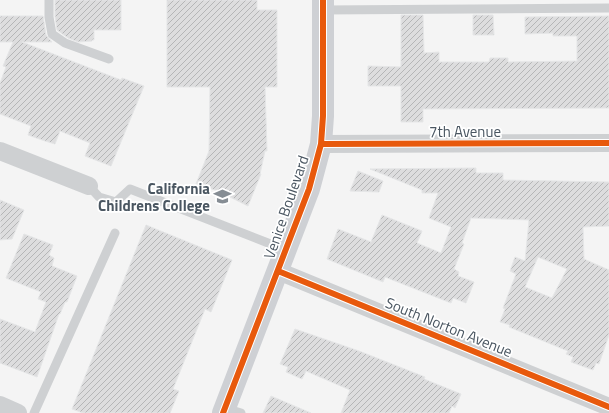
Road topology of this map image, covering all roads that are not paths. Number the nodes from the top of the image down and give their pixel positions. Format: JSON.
{"nodes":[{"id":1,"x":49,"y":0,"type":"edge"},
{"id":2,"x":323,"y":5,"type":"edge"},
{"id":3,"x":609,"y":8,"type":"edge"},
{"id":4,"x":109,"y":59,"type":"dead end"},
{"id":5,"x":609,"y":143,"type":"edge"},
{"id":6,"x":321,"y":144,"type":"junction"},
{"id":7,"x":0,"y":151,"type":"edge"},
{"id":8,"x":89,"y":186,"type":"joint"},
{"id":9,"x":115,"y":233,"type":"dead end"},
{"id":10,"x":286,"y":250,"type":"junction"},
{"id":11,"x":278,"y":271,"type":"junction"},
{"id":12,"x":0,"y":406,"type":"edge"},
{"id":13,"x":609,"y":407,"type":"edge"},
{"id":14,"x":230,"y":411,"type":"edge"},
{"id":15,"x":18,"y":413,"type":"edge"},
{"id":16,"x":34,"y":413,"type":"edge"}],
"edges":[{"from":1,"to":4,"type":"lane"},
{"from":2,"to":3,"type":"lane"},
{"from":2,"to":6,"type":"main road","name":"Venice Boulevard"},
{"from":5,"to":6,"type":"street","name":"7th Avenue"},
{"from":6,"to":10,"type":"main road","name":"Venice Boulevard"},
{"from":7,"to":8,"type":"street"},
{"from":8,"to":10,"type":"lane"},
{"from":9,"to":16,"type":"lane"},
{"from":10,"to":11,"type":"main road","name":"Venice Boulevard"},
{"from":11,"to":13,"type":"street","name":"South Norton Avenue"},
{"from":11,"to":14,"type":"main road","name":"Venice Boulevard"},
{"from":12,"to":15,"type":"street"}]}
